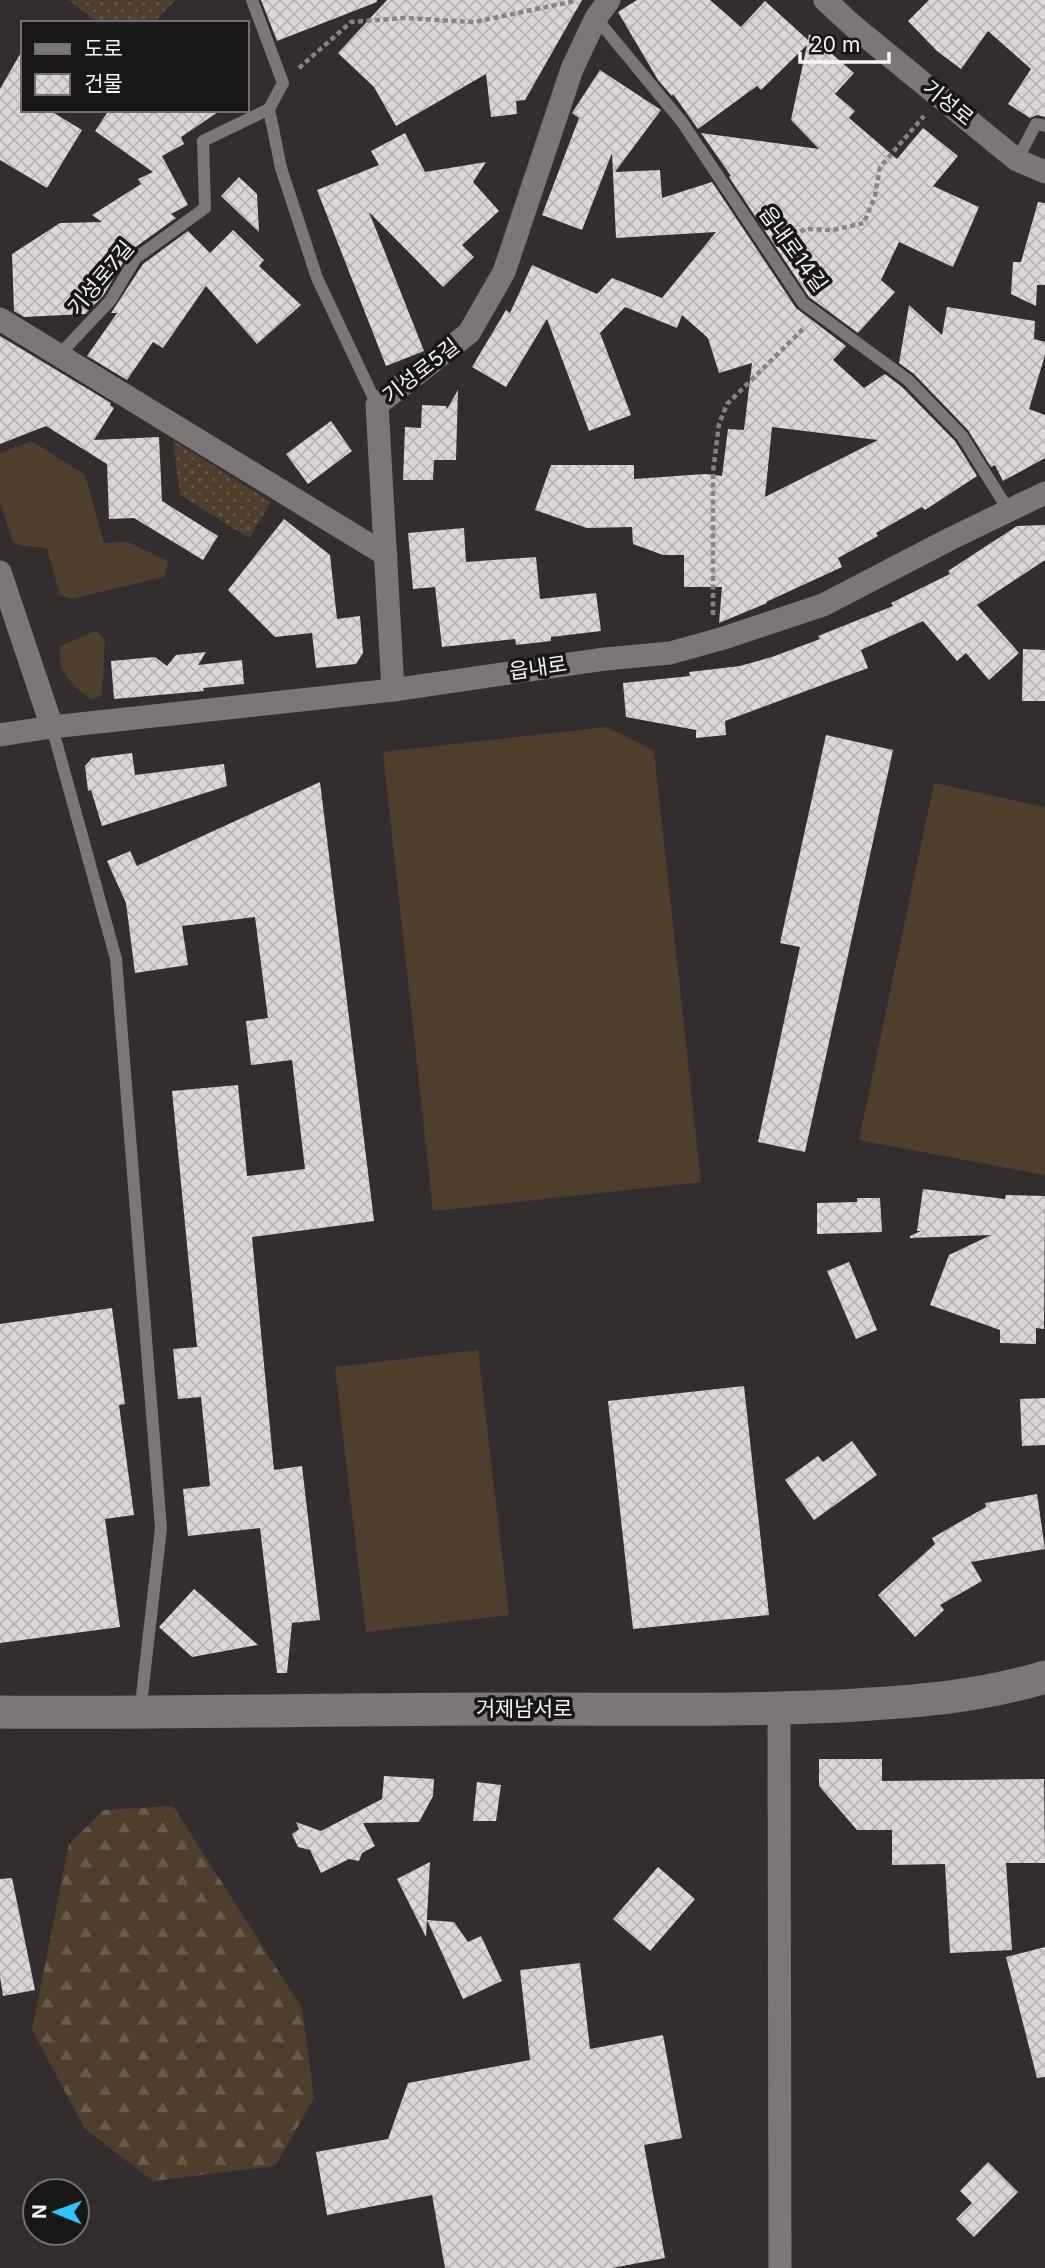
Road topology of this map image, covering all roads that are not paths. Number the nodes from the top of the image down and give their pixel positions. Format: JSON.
{"nodes":[{"id":1,"x":253,"y":0,"type":"edge"},
{"id":2,"x":830,"y":2,"type":"edge"},
{"id":3,"x":602,"y":9,"type":"edge"},
{"id":4,"x":269,"y":109,"type":"junction"},
{"id":5,"x":1045,"y":126,"type":"edge"},
{"id":6,"x":1017,"y":160,"type":"junction"},
{"id":7,"x":1045,"y":172,"type":"edge"},
{"id":8,"x":0,"y":319,"type":"edge"},
{"id":9,"x":59,"y":355,"type":"junction"},
{"id":10,"x":377,"y":405,"type":"junction"},
{"id":11,"x":1045,"y":493,"type":"edge"},
{"id":12,"x":1009,"y":511,"type":"junction"},
{"id":13,"x":386,"y":555,"type":"junction"},
{"id":14,"x":0,"y":572,"type":"edge"},
{"id":15,"x":393,"y":690,"type":"junction"},
{"id":16,"x":52,"y":727,"type":"junction"},
{"id":17,"x":0,"y":735,"type":"edge"},
{"id":18,"x":1045,"y":1677,"type":"edge"},
{"id":19,"x":779,"y":1709,"type":"junction"},
{"id":20,"x":0,"y":1712,"type":"edge"},
{"id":21,"x":140,"y":1714,"type":"junction"},
{"id":22,"x":780,"y":2268,"type":"edge"}],
"edges":[{"from":1,"to":4,"type":"lane"},
{"from":2,"to":6,"type":"street","name":"기성로"},
{"from":3,"to":10,"type":"street","name":"기성로5길"},
{"from":3,"to":12,"type":"lane","name":"읍내로14길"},
{"from":4,"to":9,"type":"lane","name":"기성로7길"},
{"from":4,"to":10,"type":"lane"},
{"from":5,"to":6,"type":"lane"},
{"from":6,"to":7,"type":"street","name":"기성로"},
{"from":8,"to":9,"type":"street"},
{"from":9,"to":13,"type":"street"},
{"from":10,"to":13,"type":"street","name":"기성로5길"},
{"from":11,"to":12,"type":"street","name":"읍내로"},
{"from":12,"to":15,"type":"street","name":"읍내로"},
{"from":13,"to":15,"type":"street","name":"기성로5길"},
{"from":14,"to":16,"type":"street"},
{"from":15,"to":16,"type":"street","name":"읍내로"},
{"from":16,"to":17,"type":"street","name":"읍내로"},
{"from":16,"to":21,"type":"lane"},
{"from":18,"to":19,"type":"main road","name":"거제남서로"},
{"from":19,"to":21,"type":"main road","name":"거제남서로"},
{"from":19,"to":22,"type":"street"},
{"from":20,"to":21,"type":"main road","name":"거제남서로"}]}
